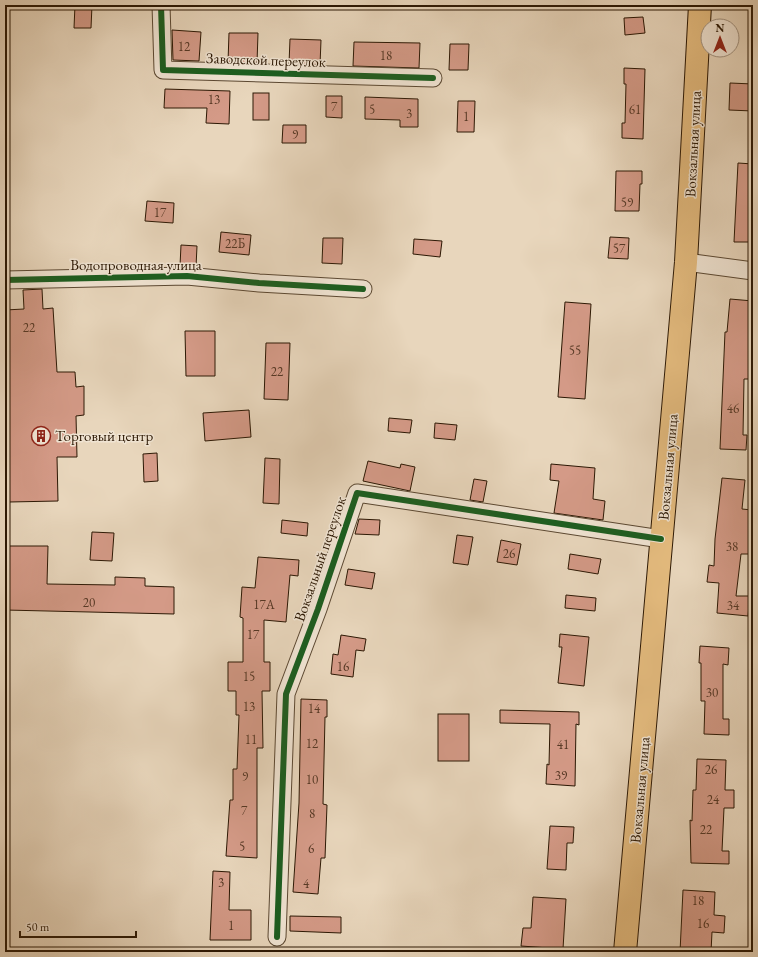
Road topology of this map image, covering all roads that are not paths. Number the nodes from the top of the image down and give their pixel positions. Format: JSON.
{"nodes":[{"id":1,"x":161,"y":5,"type":"edge"},
{"id":2,"x":700,"y":5,"type":"edge"},
{"id":3,"x":433,"y":78,"type":"dead end"},
{"id":4,"x":686,"y":262,"type":"junction"},
{"id":5,"x":753,"y":271,"type":"edge"},
{"id":6,"x":5,"y":280,"type":"edge"},
{"id":7,"x":363,"y":289,"type":"dead end"},
{"id":8,"x":661,"y":539,"type":"junction"},
{"id":9,"x":277,"y":938,"type":"dead end"},
{"id":10,"x":626,"y":952,"type":"edge"}],
"edges":[{"from":1,"to":3,"type":"street","name":"Заводской переулок"},
{"from":2,"to":4,"type":"main road","name":"Вокзальная улица"},
{"from":4,"to":5,"type":"street"},
{"from":4,"to":8,"type":"main road","name":"Вокзальная улица"},
{"from":6,"to":7,"type":"street","name":"Водопроводная улица"},
{"from":8,"to":9,"type":"street","name":"Вокзальный переулок"},
{"from":8,"to":10,"type":"main road","name":"Вокзальная улица"}]}
